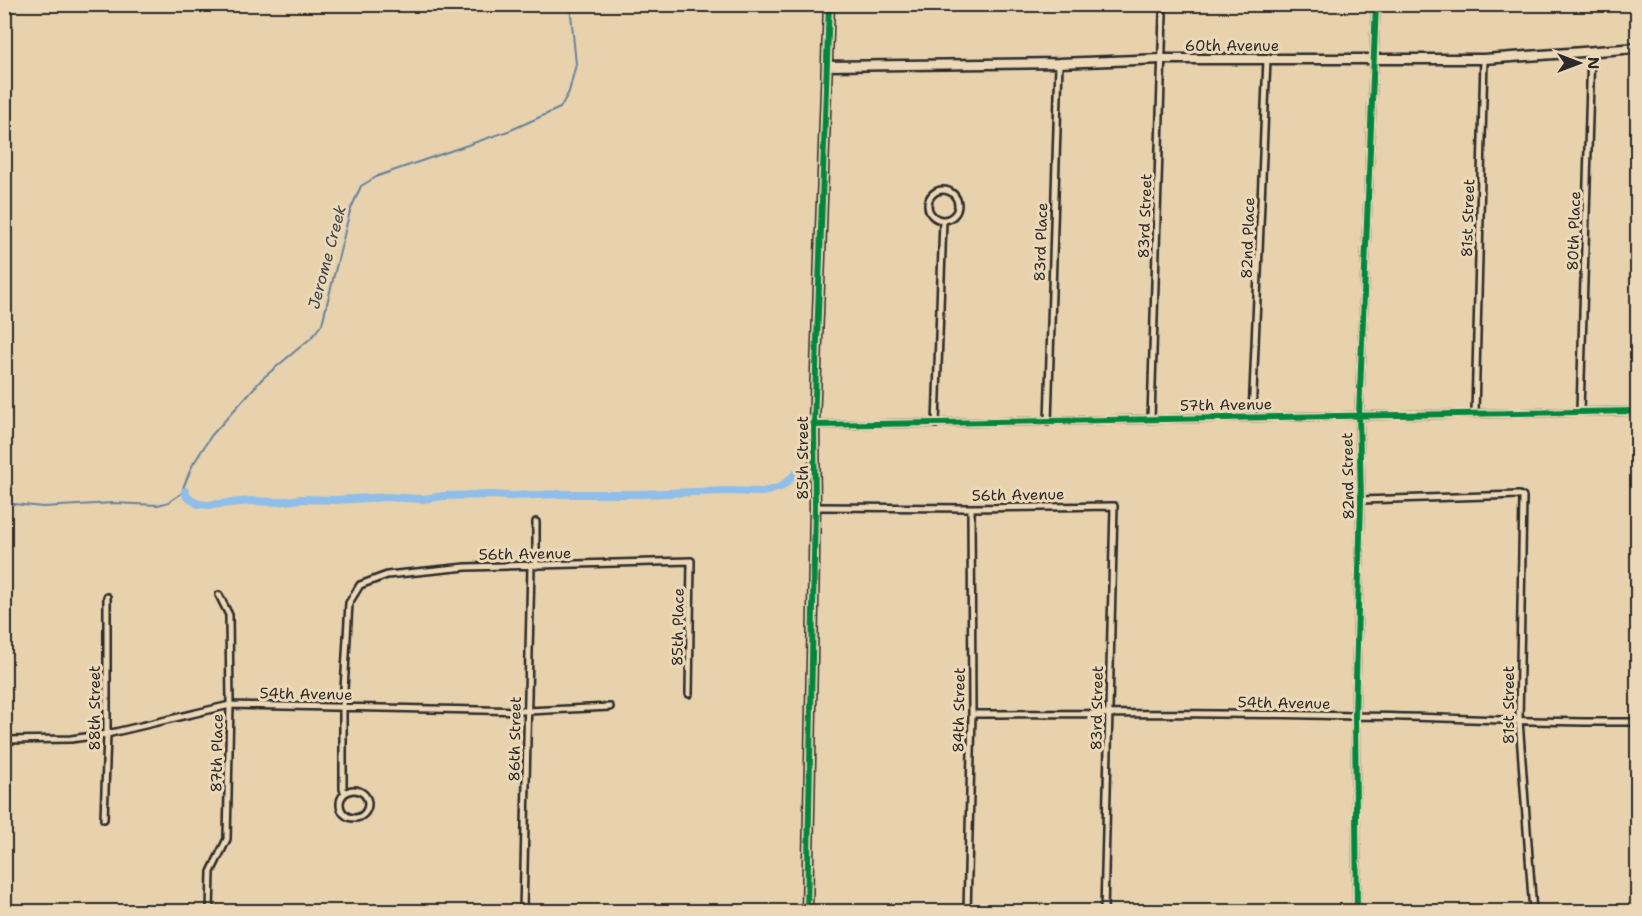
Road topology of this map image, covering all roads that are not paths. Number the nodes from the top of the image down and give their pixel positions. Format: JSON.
{"nodes":[{"id":1,"x":829,"y":4,"type":"edge"},
{"id":2,"x":1376,"y":4,"type":"edge"},
{"id":3,"x":1163,"y":14,"type":"dead end"},
{"id":4,"x":1638,"y":48,"type":"edge"},
{"id":5,"x":1591,"y":51,"type":"junction"},
{"id":6,"x":1162,"y":59,"type":"junction"},
{"id":7,"x":1484,"y":59,"type":"junction"},
{"id":8,"x":1267,"y":60,"type":"junction"},
{"id":9,"x":1374,"y":60,"type":"junction"},
{"id":10,"x":1059,"y":63,"type":"junction"},
{"id":11,"x":827,"y":66,"type":"junction"},
{"id":12,"x":943,"y":220,"type":"junction"},
{"id":13,"x":1581,"y":411,"type":"junction"},
{"id":14,"x":1638,"y":411,"type":"edge"},
{"id":15,"x":1475,"y":413,"type":"junction"},
{"id":16,"x":1359,"y":415,"type":"junction"},
{"id":17,"x":1252,"y":417,"type":"junction"},
{"id":18,"x":1151,"y":419,"type":"junction"},
{"id":19,"x":1048,"y":422,"type":"junction"},
{"id":20,"x":936,"y":424,"type":"junction"},
{"id":21,"x":814,"y":425,"type":"junction"},
{"id":22,"x":1361,"y":500,"type":"junction"},
{"id":23,"x":1114,"y":506,"type":"joint"},
{"id":24,"x":815,"y":507,"type":"junction"},
{"id":25,"x":971,"y":508,"type":"junction"},
{"id":26,"x":536,"y":522,"type":"dead end"},
{"id":27,"x":691,"y":561,"type":"joint"},
{"id":28,"x":533,"y":566,"type":"junction"},
{"id":29,"x":219,"y":595,"type":"dead end"},
{"id":30,"x":107,"y":597,"type":"dead end"},
{"id":31,"x":689,"y":694,"type":"dead end"},
{"id":32,"x":230,"y":705,"type":"junction"},
{"id":33,"x":343,"y":707,"type":"junction"},
{"id":34,"x":610,"y":707,"type":"dead end"},
{"id":35,"x":528,"y":711,"type":"junction"},
{"id":36,"x":1108,"y":713,"type":"junction"},
{"id":37,"x":972,"y":714,"type":"junction"},
{"id":38,"x":1355,"y":716,"type":"junction"},
{"id":39,"x":1519,"y":720,"type":"junction"},
{"id":40,"x":1632,"y":722,"type":"dead end"},
{"id":41,"x":107,"y":734,"type":"junction"},
{"id":42,"x":4,"y":740,"type":"edge"},
{"id":43,"x":345,"y":793,"type":"junction"},
{"id":44,"x":104,"y":819,"type":"dead end"},
{"id":45,"x":210,"y":912,"type":"edge"},
{"id":46,"x":523,"y":912,"type":"edge"},
{"id":47,"x":807,"y":912,"type":"edge"},
{"id":48,"x":967,"y":912,"type":"edge"},
{"id":49,"x":1104,"y":912,"type":"edge"},
{"id":50,"x":1357,"y":912,"type":"edge"},
{"id":51,"x":1533,"y":912,"type":"edge"}],
"edges":[{"from":1,"to":11,"type":"street","name":"85th Street"},
{"from":2,"to":9,"type":"street","name":"82nd Street"},
{"from":3,"to":6,"type":"street","name":"83rd Street"},
{"from":4,"to":5,"type":"street","name":"60th Avenue"},
{"from":5,"to":7,"type":"street","name":"60th Avenue"},
{"from":5,"to":13,"type":"street","name":"80th Place"},
{"from":6,"to":8,"type":"street","name":"60th Avenue"},
{"from":6,"to":10,"type":"street","name":"60th Avenue"},
{"from":6,"to":18,"type":"street","name":"83rd Street"},
{"from":7,"to":9,"type":"street","name":"60th Avenue"},
{"from":7,"to":15,"type":"street","name":"81st Street"},
{"from":8,"to":9,"type":"street","name":"60th Avenue"},
{"from":8,"to":17,"type":"street","name":"82nd Place"},
{"from":9,"to":16,"type":"street","name":"82nd Street"},
{"from":10,"to":11,"type":"street","name":"60th Avenue"},
{"from":10,"to":19,"type":"street","name":"83rd Place"},
{"from":11,"to":21,"type":"street","name":"85th Street"},
{"from":12,"to":12,"type":"street"},
{"from":12,"to":20,"type":"street"},
{"from":13,"to":14,"type":"street","name":"57th Avenue"},
{"from":13,"to":15,"type":"street","name":"57th Avenue"},
{"from":15,"to":16,"type":"street","name":"57th Avenue"},
{"from":16,"to":17,"type":"street","name":"57th Avenue"},
{"from":16,"to":22,"type":"street","name":"82nd Street"},
{"from":17,"to":18,"type":"street","name":"57th Avenue"},
{"from":18,"to":19,"type":"street","name":"57th Avenue"},
{"from":19,"to":20,"type":"street","name":"57th Avenue"},
{"from":20,"to":21,"type":"street","name":"57th Avenue"},
{"from":21,"to":24,"type":"street","name":"85th Street"},
{"from":22,"to":38,"type":"street","name":"82nd Street"},
{"from":22,"to":39,"type":"street","name":"81st Street"},
{"from":23,"to":25,"type":"street","name":"56th Avenue"},
{"from":23,"to":36,"type":"street","name":"83rd Street"},
{"from":24,"to":25,"type":"street","name":"56th Avenue"},
{"from":24,"to":47,"type":"street","name":"85th Street"},
{"from":25,"to":37,"type":"street","name":"84th Street"},
{"from":26,"to":28,"type":"street","name":"86th Street"},
{"from":27,"to":28,"type":"street","name":"56th Avenue"},
{"from":27,"to":31,"type":"street","name":"85th Place"},
{"from":28,"to":33,"type":"street","name":"56th Avenue"},
{"from":28,"to":35,"type":"street","name":"86th Street"},
{"from":29,"to":32,"type":"street","name":"87th Place"},
{"from":30,"to":41,"type":"street","name":"88th Street"},
{"from":32,"to":33,"type":"street","name":"54th Avenue"},
{"from":32,"to":41,"type":"street","name":"54th Avenue"},
{"from":32,"to":45,"type":"street","name":"87th Place"},
{"from":33,"to":35,"type":"street","name":"54th Avenue"},
{"from":33,"to":43,"type":"street"},
{"from":34,"to":35,"type":"street","name":"54th Avenue"},
{"from":35,"to":46,"type":"street","name":"86th Street"},
{"from":36,"to":37,"type":"street","name":"54th Avenue"},
{"from":36,"to":38,"type":"street","name":"54th Avenue"},
{"from":36,"to":49,"type":"street","name":"83rd Street"},
{"from":37,"to":48,"type":"street","name":"84th Street"},
{"from":38,"to":39,"type":"street","name":"54th Avenue"},
{"from":38,"to":50,"type":"street","name":"82nd Street"},
{"from":39,"to":40,"type":"street","name":"54th Avenue"},
{"from":39,"to":51,"type":"street","name":"81st Street"},
{"from":41,"to":42,"type":"street","name":"54th Avenue"},
{"from":41,"to":44,"type":"street","name":"88th Street"},
{"from":43,"to":43,"type":"street"}]}
